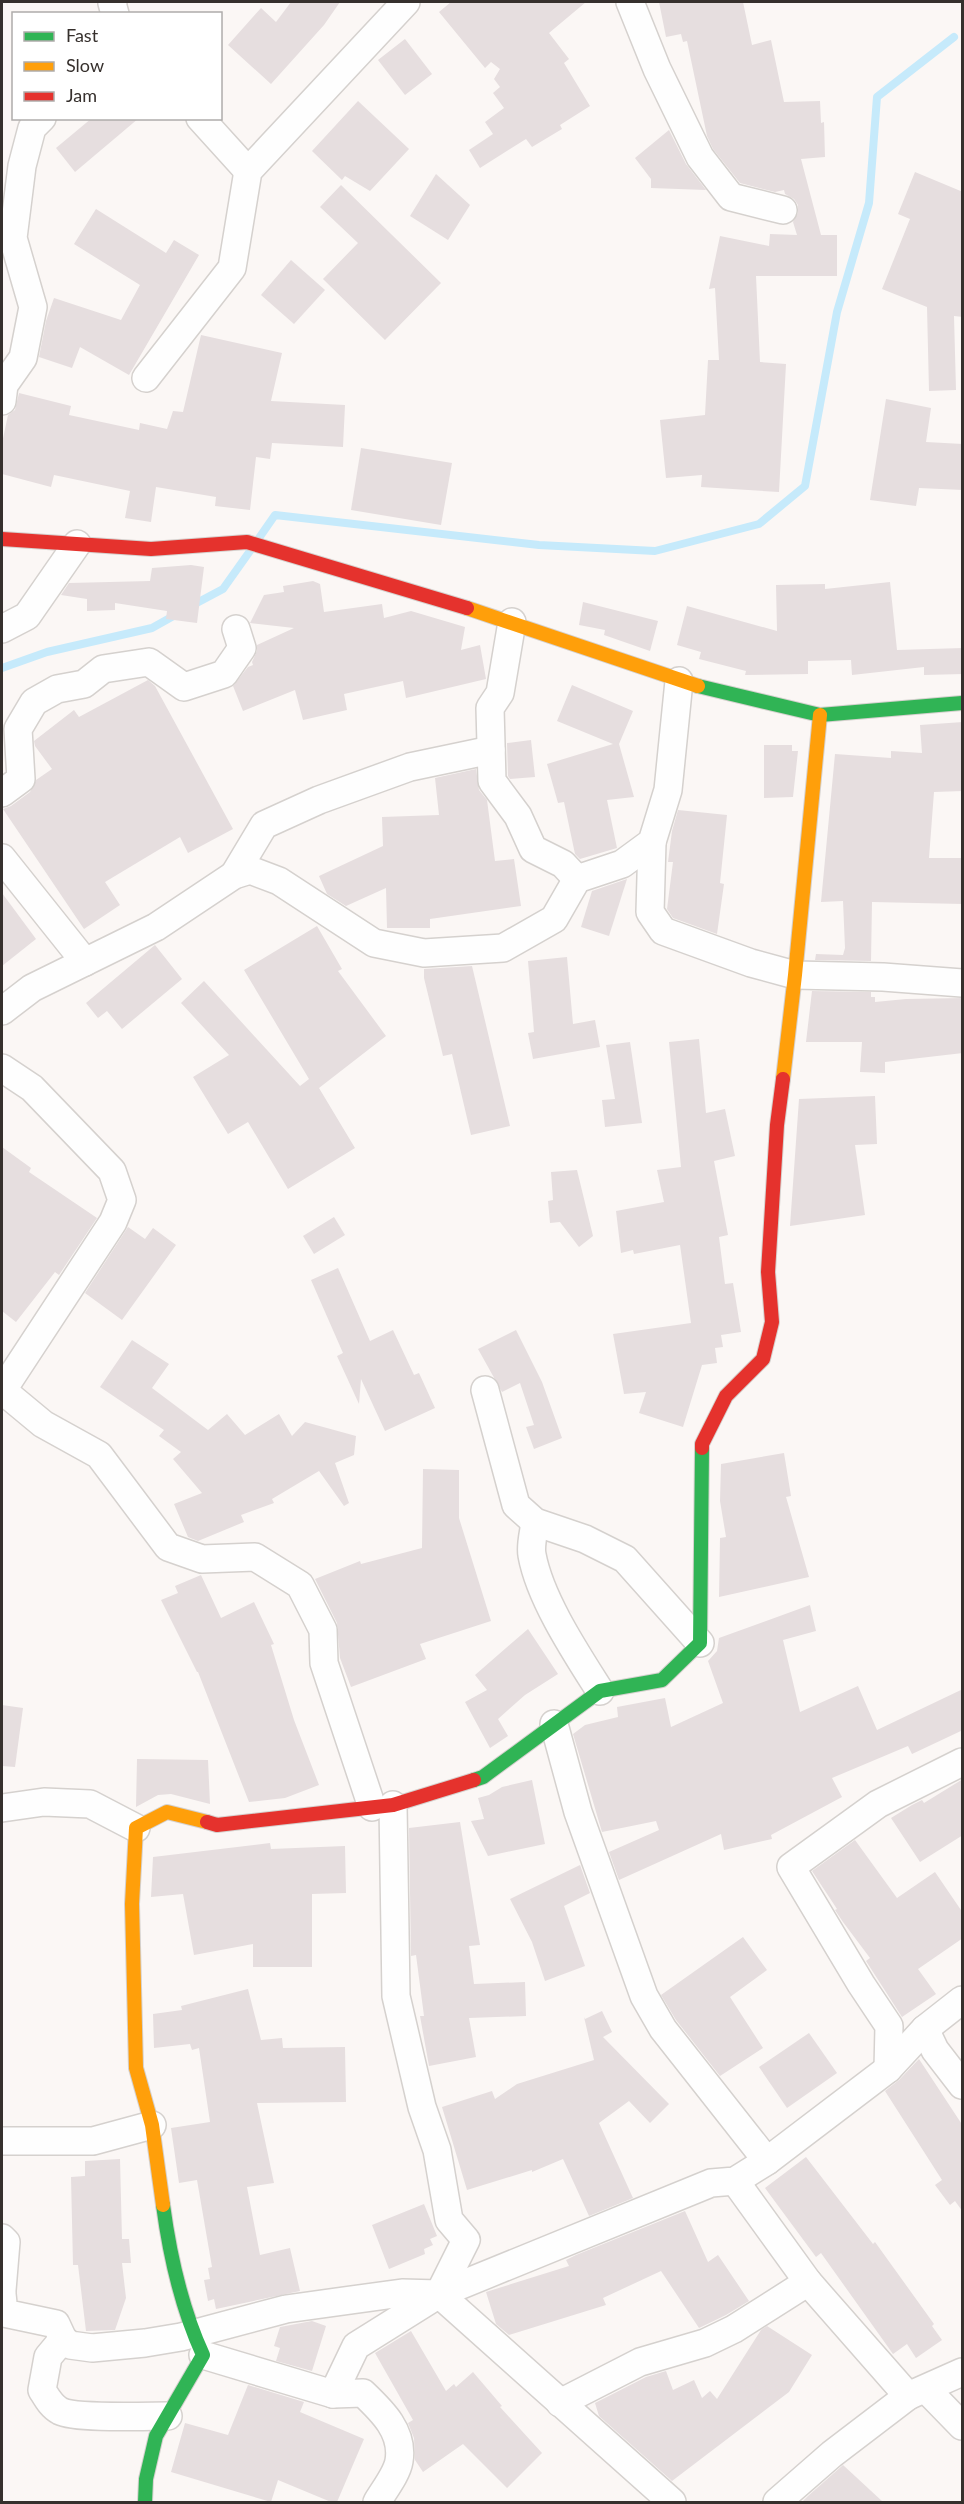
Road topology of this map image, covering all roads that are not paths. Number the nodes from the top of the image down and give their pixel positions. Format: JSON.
{"nodes":[{"id":1,"x":406,"y":2,"type":"edge"},
{"id":2,"x":630,"y":2,"type":"edge"},
{"id":3,"x":40,"y":120,"type":"edge"},
{"id":4,"x":202,"y":120,"type":"edge"},
{"id":5,"x":248,"y":171,"type":"junction"},
{"id":6,"x":783,"y":210,"type":"dead end"},
{"id":7,"x":146,"y":378,"type":"dead end"},
{"id":8,"x":2,"y":401,"type":"edge"},
{"id":9,"x":2,"y":539,"type":"edge"},
{"id":10,"x":77,"y":544,"type":"junction"},
{"id":11,"x":513,"y":622,"type":"junction"},
{"id":12,"x":236,"y":628,"type":"dead end"},
{"id":13,"x":2,"y":629,"type":"edge"},
{"id":14,"x":679,"y":681,"type":"junction"},
{"id":15,"x":963,"y":703,"type":"edge"},
{"id":16,"x":820,"y":715,"type":"junction"},
{"id":17,"x":491,"y":750,"type":"junction"},
{"id":18,"x":2,"y":793,"type":"edge"},
{"id":19,"x":652,"y":842,"type":"junction"},
{"id":20,"x":2,"y":858,"type":"edge"},
{"id":21,"x":234,"y":875,"type":"junction"},
{"id":22,"x":577,"y":879,"type":"junction"},
{"id":23,"x":85,"y":962,"type":"junction"},
{"id":24,"x":795,"y":975,"type":"junction"},
{"id":25,"x":963,"y":983,"type":"edge"},
{"id":26,"x":2,"y":1011,"type":"edge"},
{"id":27,"x":2,"y":1068,"type":"edge"},
{"id":28,"x":2,"y":1390,"type":"edge"},
{"id":29,"x":485,"y":1390,"type":"dead end"},
{"id":30,"x":535,"y":1522,"type":"junction"},
{"id":31,"x":700,"y":1643,"type":"junction"},
{"id":32,"x":600,"y":1691,"type":"junction"},
{"id":33,"x":554,"y":1724,"type":"junction"},
{"id":34,"x":963,"y":1762,"type":"edge"},
{"id":35,"x":383,"y":1806,"type":"junction"},
{"id":36,"x":2,"y":1808,"type":"edge"},
{"id":37,"x":136,"y":1828,"type":"junction"},
{"id":38,"x":963,"y":2000,"type":"edge"},
{"id":39,"x":925,"y":2029,"type":"junction"},
{"id":40,"x":888,"y":2069,"type":"junction"},
{"id":41,"x":963,"y":2085,"type":"edge"},
{"id":42,"x":152,"y":2125,"type":"junction"},
{"id":43,"x":2,"y":2141,"type":"edge"},
{"id":44,"x":766,"y":2161,"type":"junction"},
{"id":45,"x":735,"y":2181,"type":"junction"},
{"id":46,"x":2,"y":2238,"type":"edge"},
{"id":47,"x":808,"y":2282,"type":"junction"},
{"id":48,"x":2,"y":2292,"type":"edge"},
{"id":49,"x":439,"y":2294,"type":"junction"},
{"id":50,"x":63,"y":2339,"type":"junction"},
{"id":51,"x":198,"y":2344,"type":"junction"},
{"id":52,"x":963,"y":2372,"type":"edge"},
{"id":53,"x":917,"y":2393,"type":"junction"},
{"id":54,"x":333,"y":2394,"type":"junction"},
{"id":55,"x":560,"y":2403,"type":"junction"},
{"id":56,"x":168,"y":2416,"type":"junction"},
{"id":57,"x":963,"y":2426,"type":"edge"},
{"id":58,"x":145,"y":2502,"type":"edge"},
{"id":59,"x":377,"y":2502,"type":"edge"},
{"id":60,"x":672,"y":2502,"type":"edge"},
{"id":61,"x":777,"y":2502,"type":"edge"}],
"edges":[{"from":1,"to":5,"type":"street"},
{"from":2,"to":6,"type":"street"},
{"from":3,"to":8,"type":"street"},
{"from":4,"to":5,"type":"street"},
{"from":5,"to":7,"type":"street"},
{"from":9,"to":10,"type":"street"},
{"from":10,"to":11,"type":"street"},
{"from":10,"to":13,"type":"street"},
{"from":11,"to":14,"type":"street"},
{"from":11,"to":17,"type":"street"},
{"from":12,"to":18,"type":"street"},
{"from":14,"to":16,"type":"street"},
{"from":14,"to":19,"type":"street"},
{"from":15,"to":16,"type":"street"},
{"from":16,"to":24,"type":"street"},
{"from":17,"to":21,"type":"street"},
{"from":17,"to":22,"type":"street"},
{"from":19,"to":22,"type":"street"},
{"from":19,"to":24,"type":"street"},
{"from":20,"to":23,"type":"street"},
{"from":21,"to":22,"type":"street"},
{"from":21,"to":23,"type":"street"},
{"from":23,"to":26,"type":"street"},
{"from":24,"to":25,"type":"street"},
{"from":24,"to":31,"type":"street"},
{"from":27,"to":28,"type":"street"},
{"from":28,"to":35,"type":"street"},
{"from":29,"to":30,"type":"street"},
{"from":30,"to":31,"type":"street"},
{"from":30,"to":32,"type":"street"},
{"from":31,"to":32,"type":"street"},
{"from":32,"to":33,"type":"street"},
{"from":33,"to":35,"type":"street"},
{"from":33,"to":44,"type":"street"},
{"from":34,"to":40,"type":"street"},
{"from":35,"to":37,"type":"street"},
{"from":35,"to":49,"type":"street"},
{"from":36,"to":37,"type":"street"},
{"from":37,"to":42,"type":"street"},
{"from":38,"to":39,"type":"street"},
{"from":39,"to":40,"type":"street"},
{"from":39,"to":41,"type":"street"},
{"from":40,"to":44,"type":"street"},
{"from":42,"to":43,"type":"street"},
{"from":42,"to":51,"type":"street"},
{"from":44,"to":45,"type":"street"},
{"from":45,"to":47,"type":"street"},
{"from":45,"to":49,"type":"street"},
{"from":46,"to":48,"type":"street"},
{"from":47,"to":53,"type":"street"},
{"from":47,"to":55,"type":"street"},
{"from":48,"to":50,"type":"street"},
{"from":49,"to":51,"type":"street"},
{"from":49,"to":54,"type":"street"},
{"from":49,"to":55,"type":"street"},
{"from":50,"to":51,"type":"street"},
{"from":50,"to":56,"type":"street"},
{"from":51,"to":54,"type":"street"},
{"from":51,"to":56,"type":"street"},
{"from":52,"to":53,"type":"street"},
{"from":53,"to":57,"type":"street"},
{"from":53,"to":61,"type":"street"},
{"from":54,"to":59,"type":"street"},
{"from":55,"to":60,"type":"street"},
{"from":56,"to":58,"type":"street"}]}
